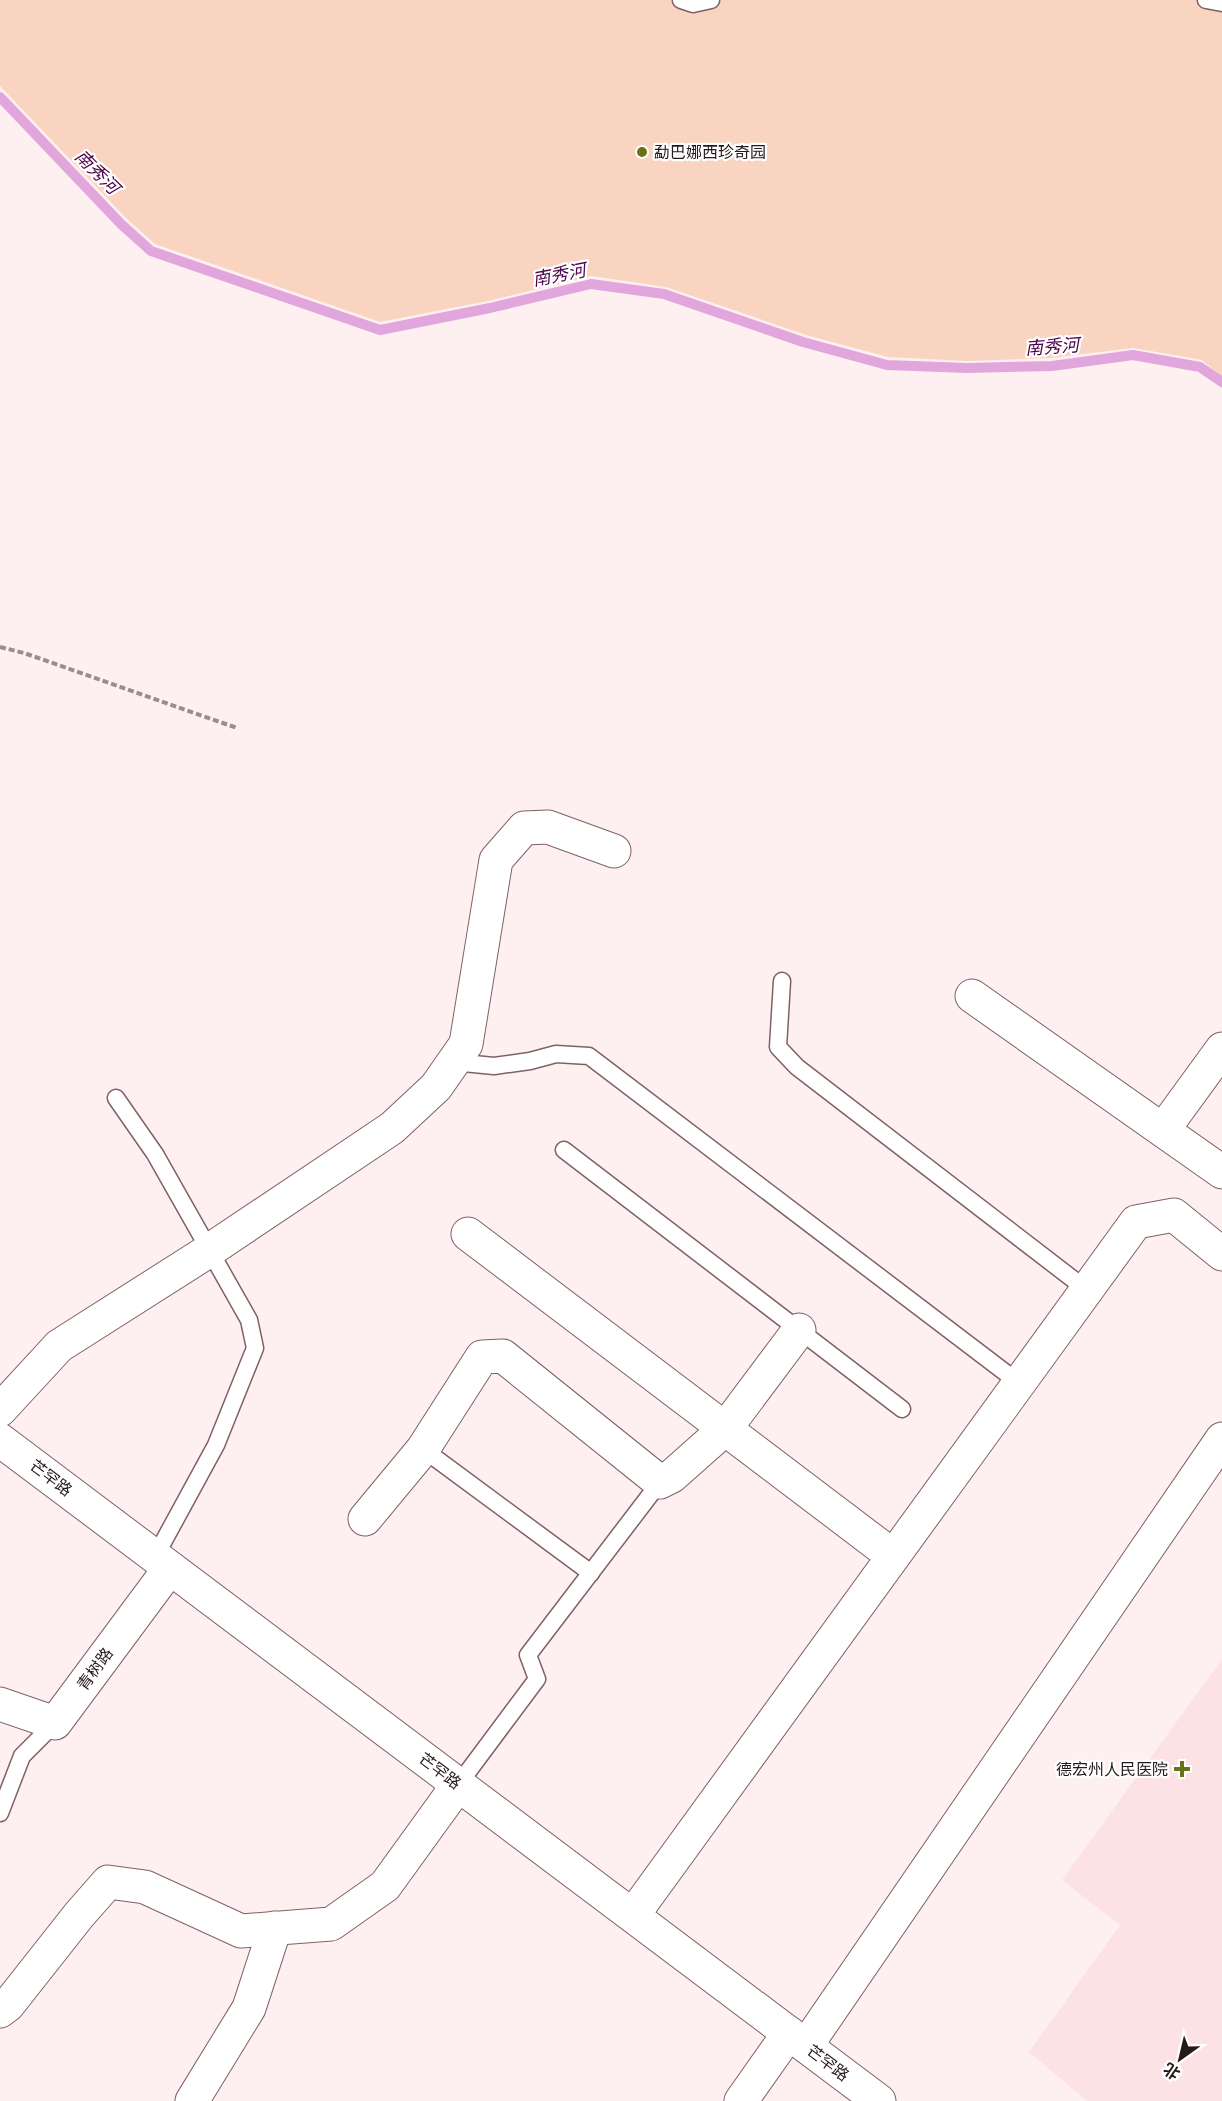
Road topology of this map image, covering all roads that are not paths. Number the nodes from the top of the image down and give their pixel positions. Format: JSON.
{"nodes":[{"id":1,"x":681,"y":0,"type":"edge"},
{"id":2,"x":711,"y":0,"type":"edge"},
{"id":3,"x":1206,"y":0,"type":"edge"},
{"id":4,"x":1222,"y":3,"type":"edge"},
{"id":5,"x":614,"y":851,"type":"dead end"},
{"id":6,"x":782,"y":981,"type":"dead end"},
{"id":7,"x":972,"y":996,"type":"dead end"},
{"id":8,"x":1222,"y":1049,"type":"edge"},
{"id":9,"x":453,"y":1062,"type":"junction"},
{"id":10,"x":116,"y":1098,"type":"dead end"},
{"id":11,"x":1163,"y":1130,"type":"junction"},
{"id":12,"x":564,"y":1150,"type":"dead end"},
{"id":13,"x":1222,"y":1172,"type":"edge"},
{"id":14,"x":468,"y":1234,"type":"dead end"},
{"id":15,"x":210,"y":1250,"type":"junction"},
{"id":16,"x":1222,"y":1254,"type":"edge"},
{"id":17,"x":1087,"y":1290,"type":"junction"},
{"id":18,"x":799,"y":1330,"type":"junction"},
{"id":19,"x":1019,"y":1383,"type":"junction"},
{"id":20,"x":902,"y":1409,"type":"dead end"},
{"id":21,"x":0,"y":1410,"type":"edge"},
{"id":22,"x":725,"y":1429,"type":"junction"},
{"id":23,"x":1222,"y":1439,"type":"edge"},
{"id":24,"x":0,"y":1440,"type":"edge"},
{"id":25,"x":423,"y":1449,"type":"junction"},
{"id":26,"x":660,"y":1482,"type":"junction"},
{"id":27,"x":364,"y":1518,"type":"dead end"},
{"id":28,"x":893,"y":1556,"type":"junction"},
{"id":29,"x":163,"y":1562,"type":"junction"},
{"id":30,"x":591,"y":1573,"type":"junction"},
{"id":31,"x":0,"y":1704,"type":"edge"},
{"id":32,"x":55,"y":1723,"type":"junction"},
{"id":33,"x":458,"y":1785,"type":"junction"},
{"id":34,"x":0,"y":1813,"type":"edge"},
{"id":35,"x":633,"y":1915,"type":"junction"},
{"id":36,"x":275,"y":1928,"type":"junction"},
{"id":37,"x":0,"y":2011,"type":"edge"},
{"id":38,"x":798,"y":2039,"type":"junction"},
{"id":39,"x":192,"y":2101,"type":"edge"},
{"id":40,"x":741,"y":2101,"type":"edge"},
{"id":41,"x":879,"y":2101,"type":"edge"}],
"edges":[{"from":1,"to":2,"type":"lane"},
{"from":3,"to":4,"type":"lane"},
{"from":5,"to":9,"type":"street"},
{"from":6,"to":17,"type":"lane"},
{"from":7,"to":11,"type":"street"},
{"from":8,"to":11,"type":"street"},
{"from":9,"to":15,"type":"street"},
{"from":9,"to":19,"type":"lane"},
{"from":10,"to":15,"type":"lane"},
{"from":11,"to":13,"type":"street"},
{"from":12,"to":18,"type":"lane"},
{"from":14,"to":22,"type":"street"},
{"from":15,"to":21,"type":"street"},
{"from":15,"to":29,"type":"lane"},
{"from":16,"to":17,"type":"street"},
{"from":17,"to":19,"type":"street"},
{"from":18,"to":20,"type":"lane"},
{"from":18,"to":22,"type":"street"},
{"from":19,"to":28,"type":"street"},
{"from":22,"to":26,"type":"street"},
{"from":22,"to":28,"type":"street"},
{"from":23,"to":38,"type":"street"},
{"from":24,"to":29,"type":"street","name":"芒罕路"},
{"from":25,"to":26,"type":"street"},
{"from":25,"to":27,"type":"street"},
{"from":25,"to":30,"type":"lane"},
{"from":26,"to":30,"type":"lane"},
{"from":28,"to":35,"type":"street"},
{"from":29,"to":32,"type":"street","name":"青树路"},
{"from":29,"to":33,"type":"street","name":"芒罕路"},
{"from":30,"to":33,"type":"lane"},
{"from":31,"to":32,"type":"street"},
{"from":32,"to":34,"type":"lane"},
{"from":33,"to":35,"type":"street","name":"芒罕路"},
{"from":33,"to":36,"type":"street"},
{"from":35,"to":38,"type":"street","name":"芒罕路"},
{"from":36,"to":37,"type":"street"},
{"from":36,"to":39,"type":"street"},
{"from":38,"to":40,"type":"street"},
{"from":38,"to":41,"type":"street","name":"芒罕路"}]}
